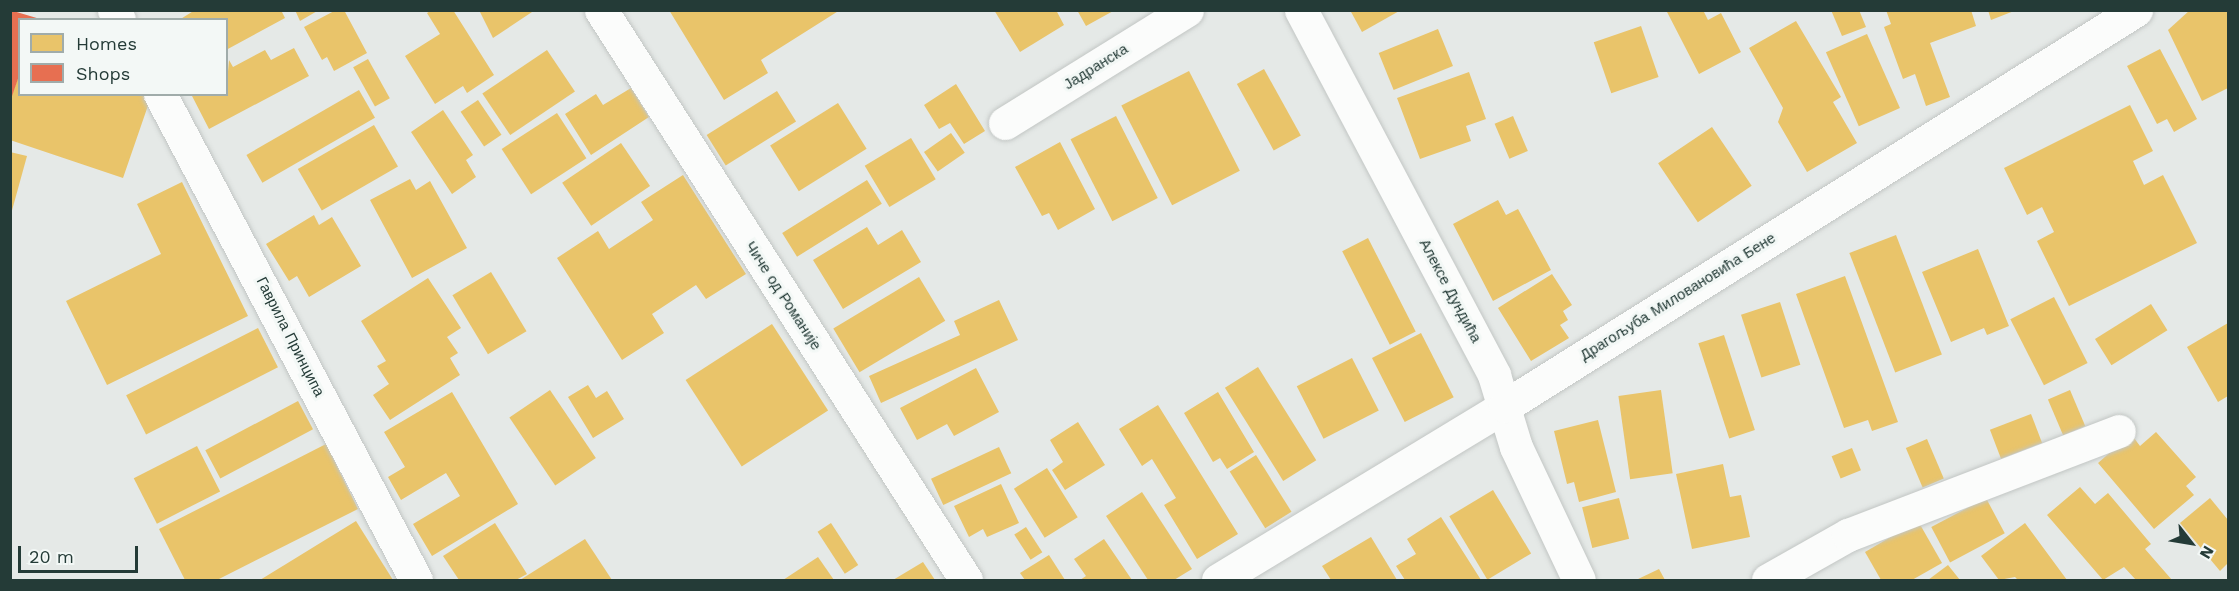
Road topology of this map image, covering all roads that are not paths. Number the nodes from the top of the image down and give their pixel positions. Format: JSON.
{"nodes":[{"id":1,"x":601,"y":10,"type":"edge"},
{"id":2,"x":1187,"y":10,"type":"edge"},
{"id":3,"x":1301,"y":10,"type":"edge"},
{"id":4,"x":2136,"y":10,"type":"edge"},
{"id":5,"x":161,"y":96,"type":"edge"},
{"id":6,"x":1005,"y":123,"type":"dead end"},
{"id":7,"x":1505,"y":406,"type":"junction"},
{"id":8,"x":2119,"y":431,"type":"dead end"},
{"id":9,"x":416,"y":580,"type":"edge"},
{"id":10,"x":966,"y":580,"type":"edge"},
{"id":11,"x":1218,"y":580,"type":"edge"},
{"id":12,"x":1578,"y":580,"type":"edge"},
{"id":13,"x":1768,"y":580,"type":"edge"}],
"edges":[{"from":1,"to":10,"type":"street","name":"Чиче од Романије"},
{"from":2,"to":6,"type":"street","name":"Јадранска"},
{"from":3,"to":7,"type":"street","name":"Алексе Дундића"},
{"from":4,"to":7,"type":"street","name":"Драгољуба Миловановића Бене"},
{"from":5,"to":9,"type":"street","name":"Гаврила Принципа"},
{"from":7,"to":11,"type":"street","name":"Драгољуба Миловановића Бене"},
{"from":7,"to":12,"type":"street","name":"Алексе Дундића"},
{"from":8,"to":13,"type":"street"}]}
